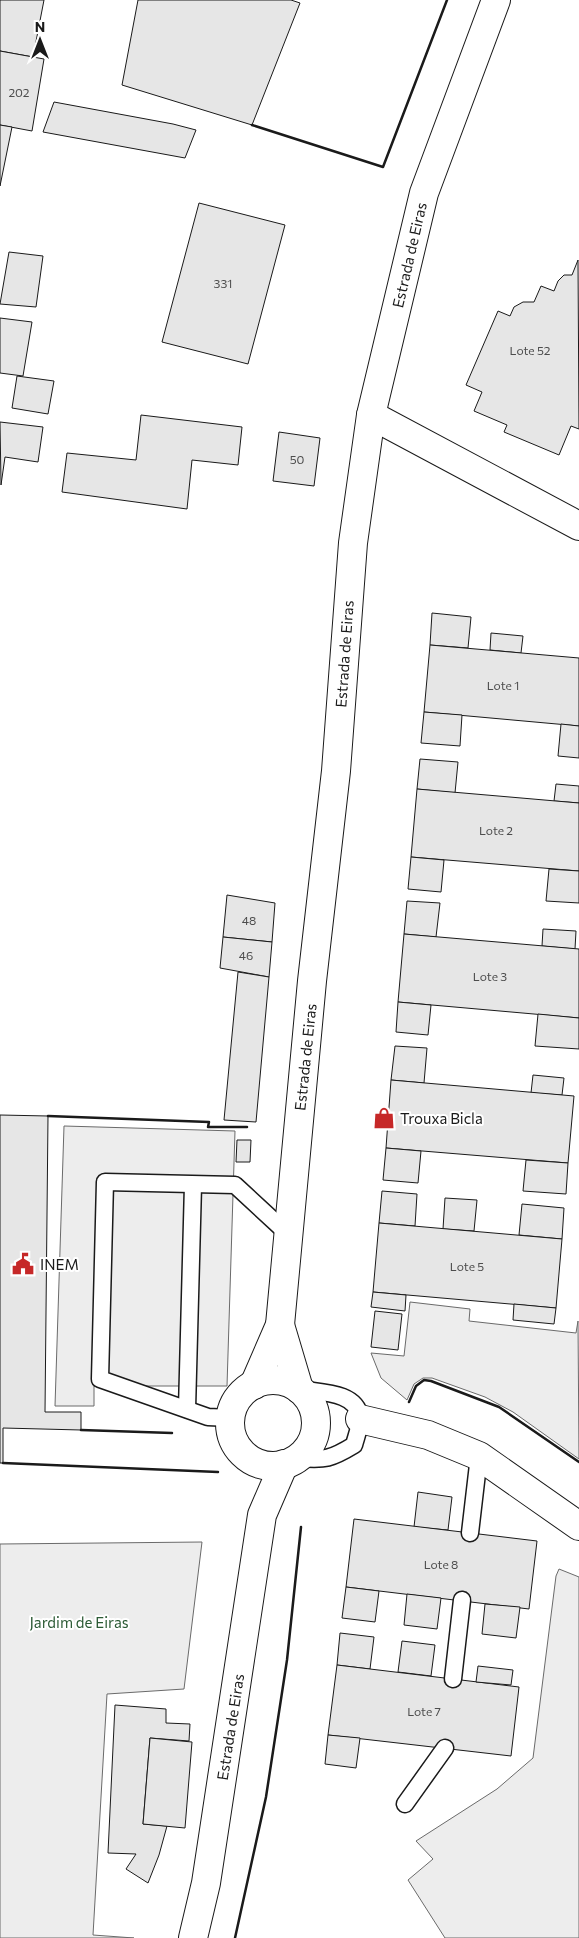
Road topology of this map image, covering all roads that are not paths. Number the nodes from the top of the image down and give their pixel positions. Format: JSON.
{"nodes":[{"id":1,"x":496,"y":0,"type":"edge"},
{"id":2,"x":371,"y":416,"type":"junction"},
{"id":3,"x":579,"y":526,"type":"edge"},
{"id":4,"x":193,"y":1184,"type":"junction"},
{"id":5,"x":288,"y":1234,"type":"junction"},
{"id":6,"x":280,"y":1326,"type":"junction"},
{"id":7,"x":254,"y":1385,"type":"junction"},
{"id":8,"x":299,"y":1389,"type":"junction"},
{"id":9,"x":187,"y":1409,"type":"junction"},
{"id":10,"x":230,"y":1418,"type":"junction"},
{"id":11,"x":360,"y":1418,"type":"junction"},
{"id":12,"x":246,"y":1456,"type":"junction"},
{"id":13,"x":479,"y":1456,"type":"junction"},
{"id":14,"x":292,"y":1461,"type":"junction"},
{"id":15,"x":262,"y":1515,"type":"junction"},
{"id":16,"x":579,"y":1526,"type":"edge"},
{"id":17,"x":470,"y":1533,"type":"dead end"},
{"id":18,"x":462,"y":1600,"type":"dead end"},
{"id":19,"x":453,"y":1679,"type":"dead end"},
{"id":20,"x":444,"y":1748,"type":"dead end"},
{"id":21,"x":405,"y":1804,"type":"dead end"},
{"id":22,"x":193,"y":1938,"type":"edge"}],
"edges":[{"from":1,"to":2,"type":"street","name":"Estrada de Eiras"},
{"from":2,"to":3,"type":"street"},
{"from":2,"to":5,"type":"street","name":"Estrada de Eiras"},
{"from":4,"to":5,"type":"lane"},
{"from":4,"to":9,"type":"lane"},
{"from":4,"to":9,"type":"lane"},
{"from":5,"to":6,"type":"street","name":"Estrada de Eiras"},
{"from":6,"to":7,"type":"street","name":"Estrada de Eiras"},
{"from":6,"to":8,"type":"street","name":"Estrada de Eiras"},
{"from":7,"to":8,"type":"street"},
{"from":7,"to":10,"type":"street","name":"Estrada de Eiras"},
{"from":8,"to":11,"type":"lane"},
{"from":8,"to":14,"type":"street","name":"Estrada de Eiras"},
{"from":9,"to":10,"type":"lane"},
{"from":10,"to":12,"type":"street","name":"Estrada de Eiras"},
{"from":11,"to":13,"type":"street"},
{"from":11,"to":14,"type":"lane"},
{"from":12,"to":14,"type":"street"},
{"from":12,"to":15,"type":"street","name":"Estrada de Eiras"},
{"from":13,"to":16,"type":"street"},
{"from":13,"to":17,"type":"lane"},
{"from":14,"to":15,"type":"street","name":"Estrada de Eiras"},
{"from":15,"to":22,"type":"street","name":"Estrada de Eiras"},
{"from":18,"to":19,"type":"lane"},
{"from":20,"to":21,"type":"lane"}]}
